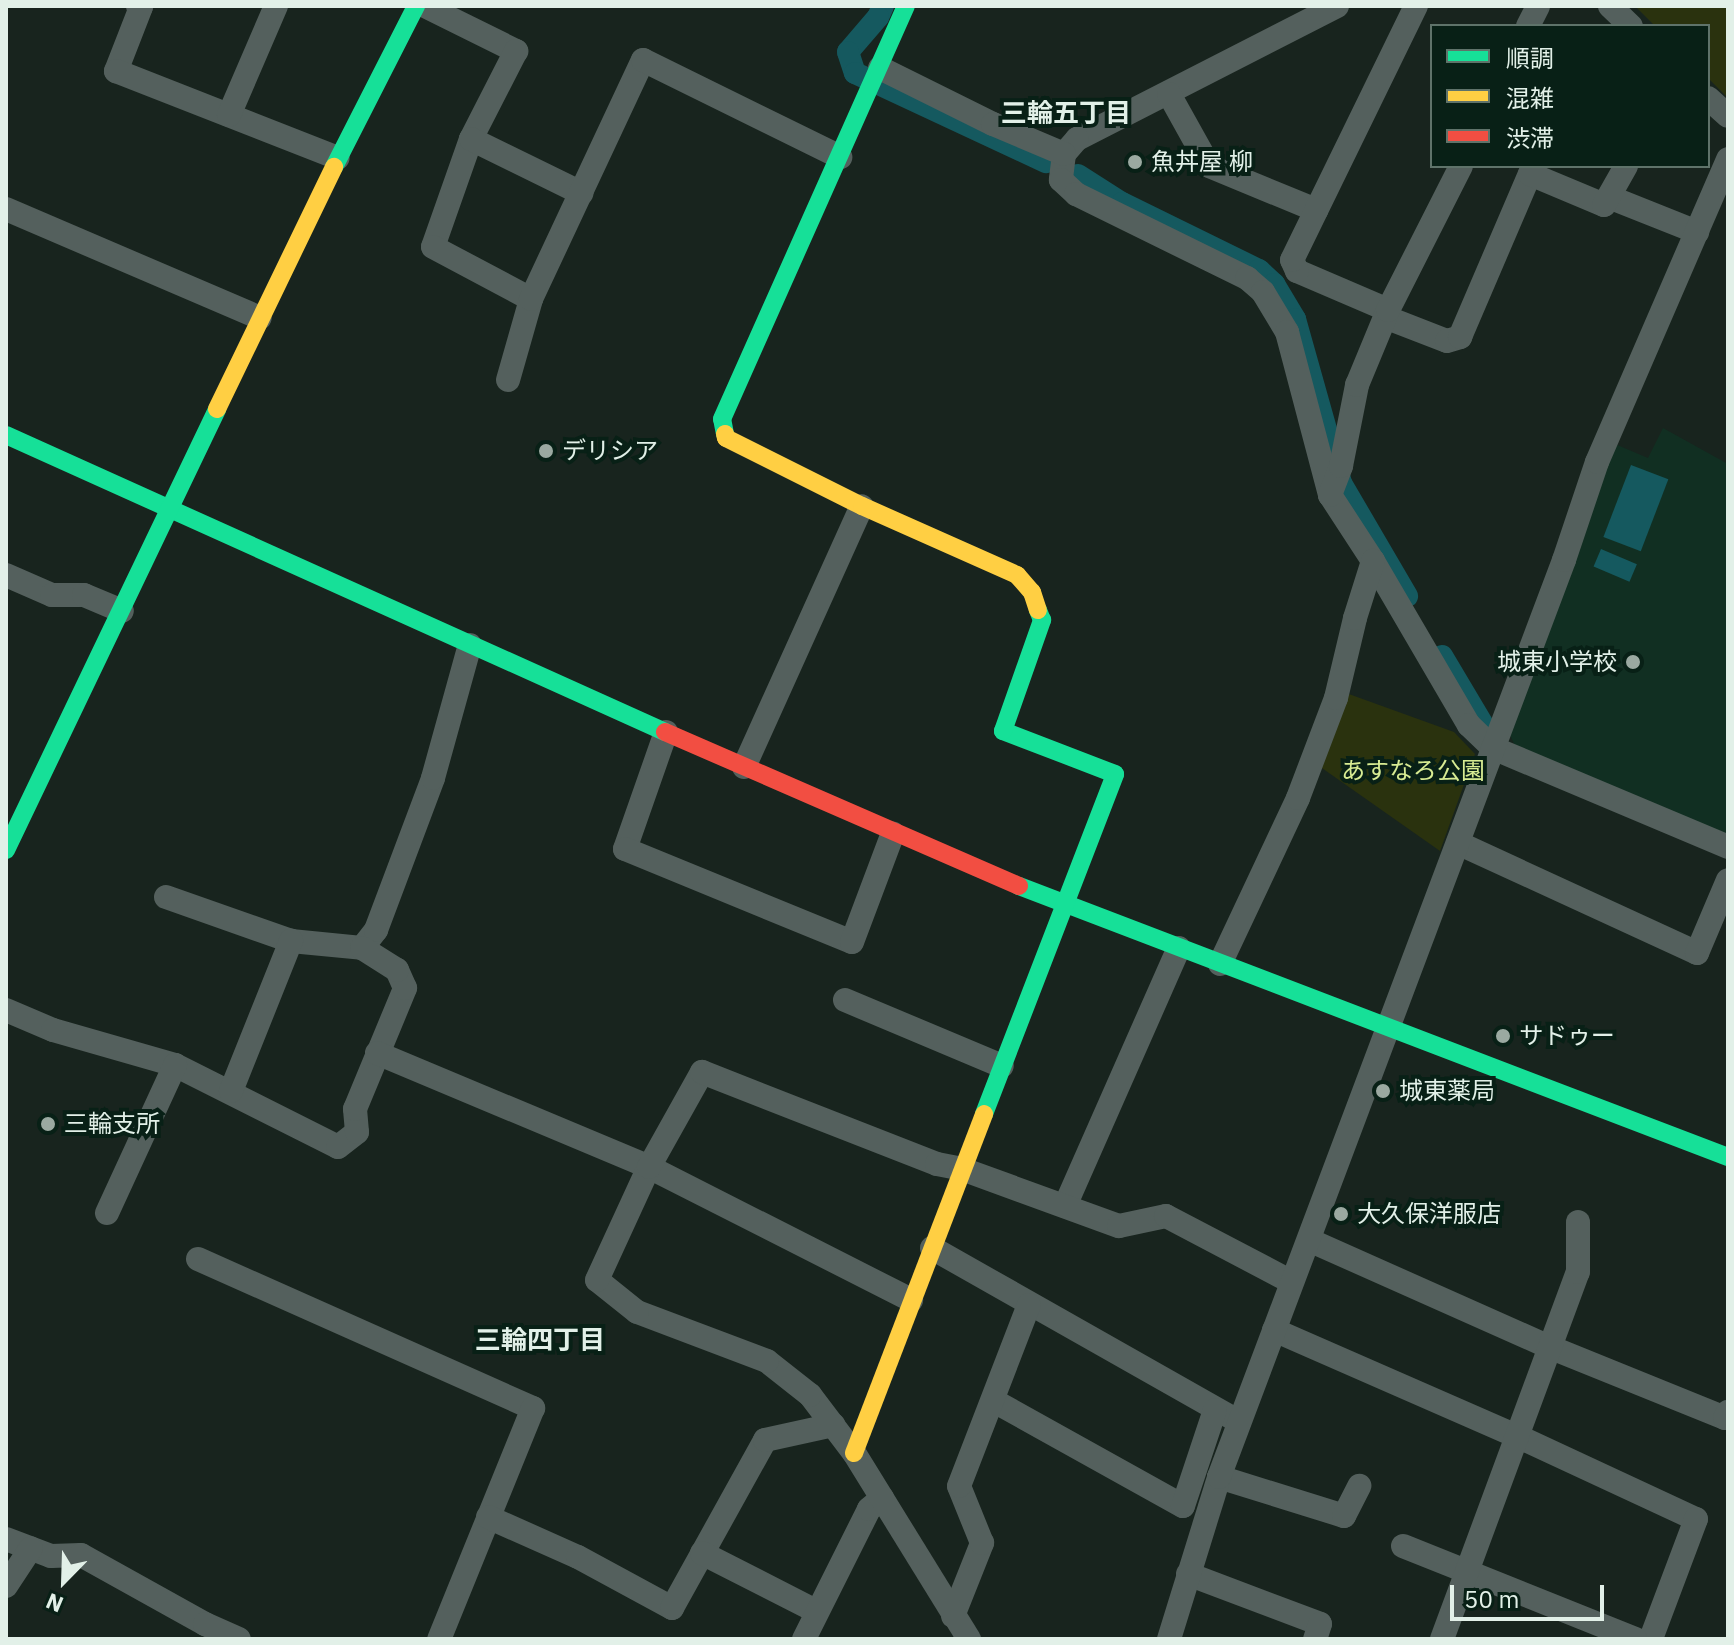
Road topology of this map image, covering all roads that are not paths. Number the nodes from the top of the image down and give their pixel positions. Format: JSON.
{"nodes":[{"id":1,"x":138,"y":6,"type":"edge"},
{"id":2,"x":276,"y":6,"type":"edge"},
{"id":3,"x":416,"y":6,"type":"edge"},
{"id":4,"x":425,"y":6,"type":"edge"},
{"id":5,"x":906,"y":6,"type":"edge"},
{"id":6,"x":1337,"y":6,"type":"edge"},
{"id":7,"x":1416,"y":6,"type":"edge"},
{"id":8,"x":1610,"y":6,"type":"edge"},
{"id":9,"x":1629,"y":24,"type":"edge"},
{"id":10,"x":876,"y":76,"type":"junction"},
{"id":11,"x":1169,"y":94,"type":"junction"},
{"id":12,"x":1710,"y":100,"type":"edge"},
{"id":13,"x":229,"y":115,"type":"junction"},
{"id":14,"x":1728,"y":116,"type":"edge"},
{"id":15,"x":471,"y":139,"type":"junction"},
{"id":16,"x":1064,"y":154,"type":"junction"},
{"id":17,"x":840,"y":157,"type":"junction"},
{"id":18,"x":338,"y":158,"type":"junction"},
{"id":19,"x":1728,"y":159,"type":"edge"},
{"id":20,"x":1460,"y":168,"type":"edge"},
{"id":21,"x":1625,"y":168,"type":"edge"},
{"id":22,"x":581,"y":193,"type":"junction"},
{"id":23,"x":1609,"y":197,"type":"junction"},
{"id":24,"x":6,"y":209,"type":"edge"},
{"id":25,"x":1316,"y":210,"type":"junction"},
{"id":26,"x":1697,"y":232,"type":"junction"},
{"id":27,"x":531,"y":299,"type":"junction"},
{"id":28,"x":1386,"y":314,"type":"junction"},
{"id":29,"x":260,"y":318,"type":"junction"},
{"id":30,"x":508,"y":380,"type":"dead end"},
{"id":31,"x":6,"y":435,"type":"edge"},
{"id":32,"x":1335,"y":481,"type":"junction"},
{"id":33,"x":862,"y":506,"type":"junction"},
{"id":34,"x":171,"y":507,"type":"junction"},
{"id":35,"x":1373,"y":561,"type":"junction"},
{"id":36,"x":6,"y":575,"type":"edge"},
{"id":37,"x":122,"y":611,"type":"junction"},
{"id":38,"x":470,"y":645,"type":"junction"},
{"id":39,"x":666,"y":732,"type":"junction"},
{"id":40,"x":1493,"y":748,"type":"junction"},
{"id":41,"x":744,"y":767,"type":"junction"},
{"id":42,"x":893,"y":833,"type":"junction"},
{"id":43,"x":1458,"y":843,"type":"junction"},
{"id":44,"x":1728,"y":847,"type":"edge"},
{"id":45,"x":6,"y":850,"type":"edge"},
{"id":46,"x":1728,"y":880,"type":"edge"},
{"id":47,"x":166,"y":897,"type":"dead end"},
{"id":48,"x":1063,"y":905,"type":"junction"},
{"id":49,"x":291,"y":941,"type":"junction"},
{"id":50,"x":362,"y":948,"type":"junction"},
{"id":51,"x":1179,"y":948,"type":"junction"},
{"id":52,"x":1220,"y":964,"type":"junction"},
{"id":53,"x":845,"y":1000,"type":"dead end"},
{"id":54,"x":6,"y":1010,"type":"edge"},
{"id":55,"x":1387,"y":1028,"type":"junction"},
{"id":56,"x":377,"y":1053,"type":"junction"},
{"id":57,"x":175,"y":1065,"type":"junction"},
{"id":58,"x":1002,"y":1066,"type":"junction"},
{"id":59,"x":231,"y":1091,"type":"junction"},
{"id":60,"x":1728,"y":1157,"type":"edge"},
{"id":61,"x":649,"y":1167,"type":"junction"},
{"id":62,"x":962,"y":1169,"type":"junction"},
{"id":63,"x":1065,"y":1206,"type":"junction"},
{"id":64,"x":107,"y":1213,"type":"dead end"},
{"id":65,"x":1578,"y":1222,"type":"dead end"},
{"id":66,"x":1309,"y":1240,"type":"junction"},
{"id":67,"x":932,"y":1248,"type":"junction"},
{"id":68,"x":198,"y":1259,"type":"dead end"},
{"id":69,"x":1290,"y":1281,"type":"junction"},
{"id":70,"x":911,"y":1300,"type":"junction"},
{"id":71,"x":1029,"y":1305,"type":"junction"},
{"id":72,"x":1274,"y":1330,"type":"junction"},
{"id":73,"x":1552,"y":1348,"type":"junction"},
{"id":74,"x":994,"y":1401,"type":"junction"},
{"id":75,"x":1215,"y":1410,"type":"junction"},
{"id":76,"x":1728,"y":1412,"type":"edge"},
{"id":77,"x":1239,"y":1422,"type":"junction"},
{"id":78,"x":833,"y":1425,"type":"junction"},
{"id":79,"x":1519,"y":1437,"type":"junction"},
{"id":80,"x":854,"y":1453,"type":"junction"},
{"id":81,"x":1219,"y":1477,"type":"junction"},
{"id":82,"x":1359,"y":1486,"type":"dead end"},
{"id":83,"x":882,"y":1498,"type":"junction"},
{"id":84,"x":488,"y":1517,"type":"junction"},
{"id":85,"x":6,"y":1539,"type":"edge"},
{"id":86,"x":1403,"y":1546,"type":"dead end"},
{"id":87,"x":31,"y":1548,"type":"junction"},
{"id":88,"x":702,"y":1553,"type":"junction"},
{"id":89,"x":1468,"y":1572,"type":"junction"},
{"id":90,"x":1188,"y":1574,"type":"junction"},
{"id":91,"x":6,"y":1586,"type":"edge"},
{"id":92,"x":816,"y":1611,"type":"junction"},
{"id":93,"x":953,"y":1616,"type":"junction"},
{"id":94,"x":239,"y":1639,"type":"edge"},
{"id":95,"x":439,"y":1639,"type":"edge"},
{"id":96,"x":804,"y":1639,"type":"edge"},
{"id":97,"x":969,"y":1639,"type":"edge"},
{"id":98,"x":1169,"y":1639,"type":"edge"},
{"id":99,"x":1315,"y":1639,"type":"edge"},
{"id":100,"x":1442,"y":1639,"type":"edge"},
{"id":101,"x":1635,"y":1639,"type":"edge"},
{"id":102,"x":1651,"y":1639,"type":"edge"}],
"edges":[{"from":1,"to":13,"type":"street"},
{"from":2,"to":13,"type":"street"},
{"from":3,"to":18,"type":"street"},
{"from":4,"to":15,"type":"street"},
{"from":5,"to":10,"type":"street"},
{"from":6,"to":11,"type":"street"},
{"from":7,"to":25,"type":"street"},
{"from":8,"to":9,"type":"street"},
{"from":10,"to":16,"type":"street"},
{"from":10,"to":17,"type":"street"},
{"from":11,"to":16,"type":"street"},
{"from":11,"to":25,"type":"street"},
{"from":12,"to":14,"type":"street"},
{"from":13,"to":18,"type":"street"},
{"from":15,"to":22,"type":"street"},
{"from":15,"to":27,"type":"street"},
{"from":16,"to":32,"type":"street"},
{"from":17,"to":22,"type":"street"},
{"from":17,"to":33,"type":"street"},
{"from":18,"to":29,"type":"street"},
{"from":19,"to":26,"type":"street"},
{"from":20,"to":28,"type":"street"},
{"from":21,"to":23,"type":"street"},
{"from":22,"to":27,"type":"street"},
{"from":23,"to":26,"type":"street"},
{"from":23,"to":28,"type":"street"},
{"from":24,"to":29,"type":"street"},
{"from":25,"to":28,"type":"street"},
{"from":26,"to":40,"type":"street"},
{"from":27,"to":30,"type":"street"},
{"from":28,"to":32,"type":"street"},
{"from":29,"to":34,"type":"street"},
{"from":31,"to":34,"type":"street"},
{"from":32,"to":35,"type":"street"},
{"from":33,"to":41,"type":"street"},
{"from":33,"to":48,"type":"street"},
{"from":34,"to":37,"type":"street"},
{"from":34,"to":38,"type":"street"},
{"from":35,"to":40,"type":"street"},
{"from":35,"to":52,"type":"street"},
{"from":36,"to":37,"type":"street"},
{"from":37,"to":45,"type":"street"},
{"from":38,"to":39,"type":"street"},
{"from":38,"to":50,"type":"street"},
{"from":39,"to":41,"type":"street"},
{"from":39,"to":42,"type":"street"},
{"from":40,"to":43,"type":"street"},
{"from":40,"to":44,"type":"street"},
{"from":41,"to":42,"type":"street"},
{"from":42,"to":48,"type":"street"},
{"from":43,"to":46,"type":"street"},
{"from":43,"to":55,"type":"street"},
{"from":47,"to":49,"type":"street"},
{"from":48,"to":51,"type":"street"},
{"from":48,"to":58,"type":"street"},
{"from":49,"to":50,"type":"street"},
{"from":49,"to":59,"type":"street"},
{"from":50,"to":56,"type":"street"},
{"from":51,"to":52,"type":"street"},
{"from":51,"to":63,"type":"street"},
{"from":52,"to":55,"type":"street"},
{"from":53,"to":58,"type":"street"},
{"from":54,"to":57,"type":"street"},
{"from":55,"to":60,"type":"street"},
{"from":55,"to":66,"type":"street"},
{"from":56,"to":59,"type":"street"},
{"from":56,"to":61,"type":"street"},
{"from":57,"to":59,"type":"street"},
{"from":57,"to":64,"type":"street"},
{"from":58,"to":62,"type":"street"},
{"from":61,"to":62,"type":"street"},
{"from":61,"to":70,"type":"street"},
{"from":61,"to":78,"type":"street"},
{"from":62,"to":63,"type":"street"},
{"from":62,"to":67,"type":"street"},
{"from":63,"to":69,"type":"street"},
{"from":65,"to":73,"type":"street"},
{"from":66,"to":69,"type":"street"},
{"from":66,"to":73,"type":"street"},
{"from":67,"to":70,"type":"street"},
{"from":67,"to":71,"type":"street"},
{"from":68,"to":84,"type":"street"},
{"from":69,"to":72,"type":"street"},
{"from":70,"to":80,"type":"street"},
{"from":71,"to":74,"type":"street"},
{"from":71,"to":75,"type":"street"},
{"from":72,"to":77,"type":"street"},
{"from":72,"to":79,"type":"street"},
{"from":73,"to":76,"type":"street"},
{"from":73,"to":79,"type":"street"},
{"from":74,"to":75,"type":"street"},
{"from":74,"to":93,"type":"street"},
{"from":75,"to":77,"type":"street"},
{"from":77,"to":81,"type":"street"},
{"from":78,"to":80,"type":"street"},
{"from":78,"to":88,"type":"street"},
{"from":79,"to":89,"type":"street"},
{"from":79,"to":102,"type":"street"},
{"from":80,"to":83,"type":"street"},
{"from":81,"to":82,"type":"street"},
{"from":81,"to":90,"type":"street"},
{"from":83,"to":92,"type":"street"},
{"from":83,"to":93,"type":"street"},
{"from":84,"to":88,"type":"street"},
{"from":84,"to":95,"type":"street"},
{"from":85,"to":87,"type":"street"},
{"from":86,"to":89,"type":"street"},
{"from":87,"to":91,"type":"street"},
{"from":87,"to":94,"type":"street"},
{"from":88,"to":92,"type":"street"},
{"from":89,"to":100,"type":"street"},
{"from":89,"to":101,"type":"street"},
{"from":90,"to":98,"type":"street"},
{"from":90,"to":99,"type":"street"},
{"from":92,"to":96,"type":"street"},
{"from":93,"to":97,"type":"street"}]}
